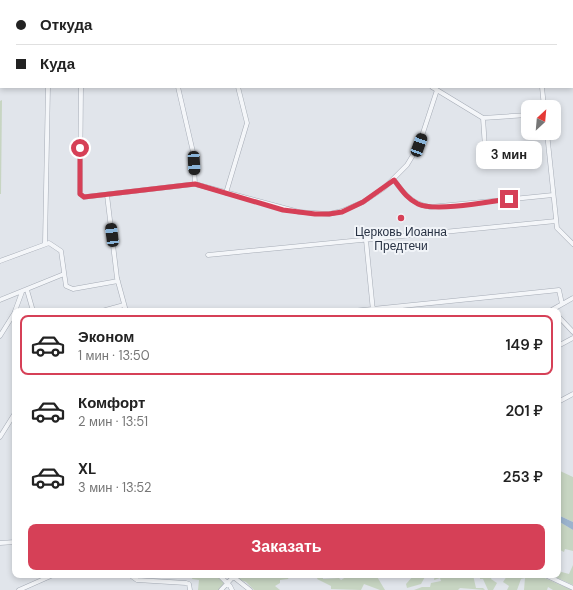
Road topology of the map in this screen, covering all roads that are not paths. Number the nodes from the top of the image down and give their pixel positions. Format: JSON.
{"nodes":[{"id":1,"x":48,"y":88,"type":"edge"},
{"id":2,"x":81,"y":88,"type":"edge"},
{"id":3,"x":178,"y":88,"type":"edge"},
{"id":4,"x":238,"y":88,"type":"edge"},
{"id":5,"x":434,"y":88,"type":"edge"},
{"id":6,"x":542,"y":88,"type":"edge"},
{"id":7,"x":438,"y":90,"type":"junction"},
{"id":8,"x":543,"y":100,"type":"edge"},
{"id":9,"x":521,"y":115,"type":"edge"},
{"id":10,"x":483,"y":118,"type":"junction"},
{"id":11,"x":548,"y":140,"type":"edge"},
{"id":12,"x":486,"y":162,"type":"dead end"},
{"id":13,"x":394,"y":180,"type":"junction"},
{"id":14,"x":195,"y":184,"type":"junction"},
{"id":15,"x":226,"y":193,"type":"junction"},
{"id":16,"x":107,"y":195,"type":"junction"},
{"id":17,"x":553,"y":195,"type":"junction"},
{"id":18,"x":556,"y":221,"type":"junction"},
{"id":19,"x":366,"y":240,"type":"junction"},
{"id":20,"x":45,"y":243,"type":"junction"},
{"id":21,"x":573,"y":244,"type":"edge"},
{"id":22,"x":208,"y":255,"type":"dead end"},
{"id":23,"x":0,"y":261,"type":"edge"},
{"id":24,"x":64,"y":274,"type":"junction"},
{"id":25,"x":118,"y":281,"type":"junction"},
{"id":26,"x":24,"y":291,"type":"junction"},
{"id":27,"x":573,"y":298,"type":"edge"},
{"id":28,"x":0,"y":300,"type":"edge"},
{"id":29,"x":562,"y":304,"type":"junction"},
{"id":30,"x":124,"y":305,"type":"junction"},
{"id":31,"x":16,"y":308,"type":"edge"},
{"id":32,"x":32,"y":308,"type":"edge"},
{"id":33,"x":113,"y":308,"type":"edge"},
{"id":34,"x":125,"y":308,"type":"edge"},
{"id":35,"x":373,"y":308,"type":"edge"},
{"id":36,"x":392,"y":308,"type":"edge"},
{"id":37,"x":556,"y":308,"type":"edge"},
{"id":38,"x":12,"y":316,"type":"edge"},
{"id":39,"x":561,"y":319,"type":"edge"},
{"id":40,"x":573,"y":332,"type":"edge"},
{"id":41,"x":0,"y":336,"type":"edge"},
{"id":42,"x":573,"y":338,"type":"edge"},
{"id":43,"x":561,"y":344,"type":"edge"},
{"id":44,"x":573,"y":394,"type":"edge"},
{"id":45,"x":561,"y":400,"type":"edge"},
{"id":46,"x":12,"y":418,"type":"edge"},
{"id":47,"x":0,"y":437,"type":"edge"},
{"id":48,"x":12,"y":542,"type":"edge"},
{"id":49,"x":0,"y":543,"type":"edge"},
{"id":50,"x":46,"y":578,"type":"edge"},
{"id":51,"x":134,"y":578,"type":"edge"},
{"id":52,"x":222,"y":578,"type":"edge"},
{"id":53,"x":232,"y":578,"type":"edge"},
{"id":54,"x":235,"y":578,"type":"edge"},
{"id":55,"x":551,"y":578,"type":"edge"},
{"id":56,"x":228,"y":583,"type":"junction"},
{"id":57,"x":573,"y":588,"type":"edge"},
{"id":58,"x":19,"y":590,"type":"edge"},
{"id":59,"x":190,"y":590,"type":"edge"},
{"id":60,"x":221,"y":590,"type":"edge"},
{"id":61,"x":232,"y":590,"type":"edge"},
{"id":62,"x":250,"y":590,"type":"edge"}],
"edges":[{"from":1,"to":20,"type":"street"},
{"from":2,"to":16,"type":"street"},
{"from":3,"to":14,"type":"street"},
{"from":4,"to":15,"type":"street"},
{"from":5,"to":7,"type":"street"},
{"from":6,"to":8,"type":"street"},
{"from":7,"to":10,"type":"street"},
{"from":7,"to":13,"type":"street"},
{"from":9,"to":10,"type":"street"},
{"from":10,"to":12,"type":"street"},
{"from":11,"to":17,"type":"street"},
{"from":13,"to":15,"type":"street"},
{"from":13,"to":17,"type":"street"},
{"from":14,"to":15,"type":"street"},
{"from":14,"to":16,"type":"street"},
{"from":16,"to":25,"type":"street"},
{"from":17,"to":18,"type":"street"},
{"from":18,"to":19,"type":"street"},
{"from":18,"to":21,"type":"street"},
{"from":19,"to":22,"type":"street"},
{"from":19,"to":35,"type":"street"},
{"from":20,"to":23,"type":"street"},
{"from":20,"to":24,"type":"street"},
{"from":24,"to":25,"type":"street"},
{"from":24,"to":26,"type":"street"},
{"from":25,"to":30,"type":"street"},
{"from":26,"to":28,"type":"street"},
{"from":26,"to":31,"type":"street"},
{"from":26,"to":32,"type":"street"},
{"from":27,"to":29,"type":"street"},
{"from":29,"to":36,"type":"street"},
{"from":29,"to":37,"type":"street"},
{"from":30,"to":33,"type":"street"},
{"from":30,"to":34,"type":"street"},
{"from":38,"to":41,"type":"street"},
{"from":39,"to":40,"type":"street"},
{"from":42,"to":43,"type":"street"},
{"from":44,"to":45,"type":"street"},
{"from":46,"to":47,"type":"street"},
{"from":48,"to":49,"type":"street"},
{"from":50,"to":58,"type":"street"},
{"from":51,"to":59,"type":"street"},
{"from":52,"to":56,"type":"street"},
{"from":53,"to":56,"type":"street"},
{"from":54,"to":62,"type":"street"},
{"from":55,"to":57,"type":"street"},
{"from":56,"to":60,"type":"street"},
{"from":56,"to":61,"type":"street"}]}
